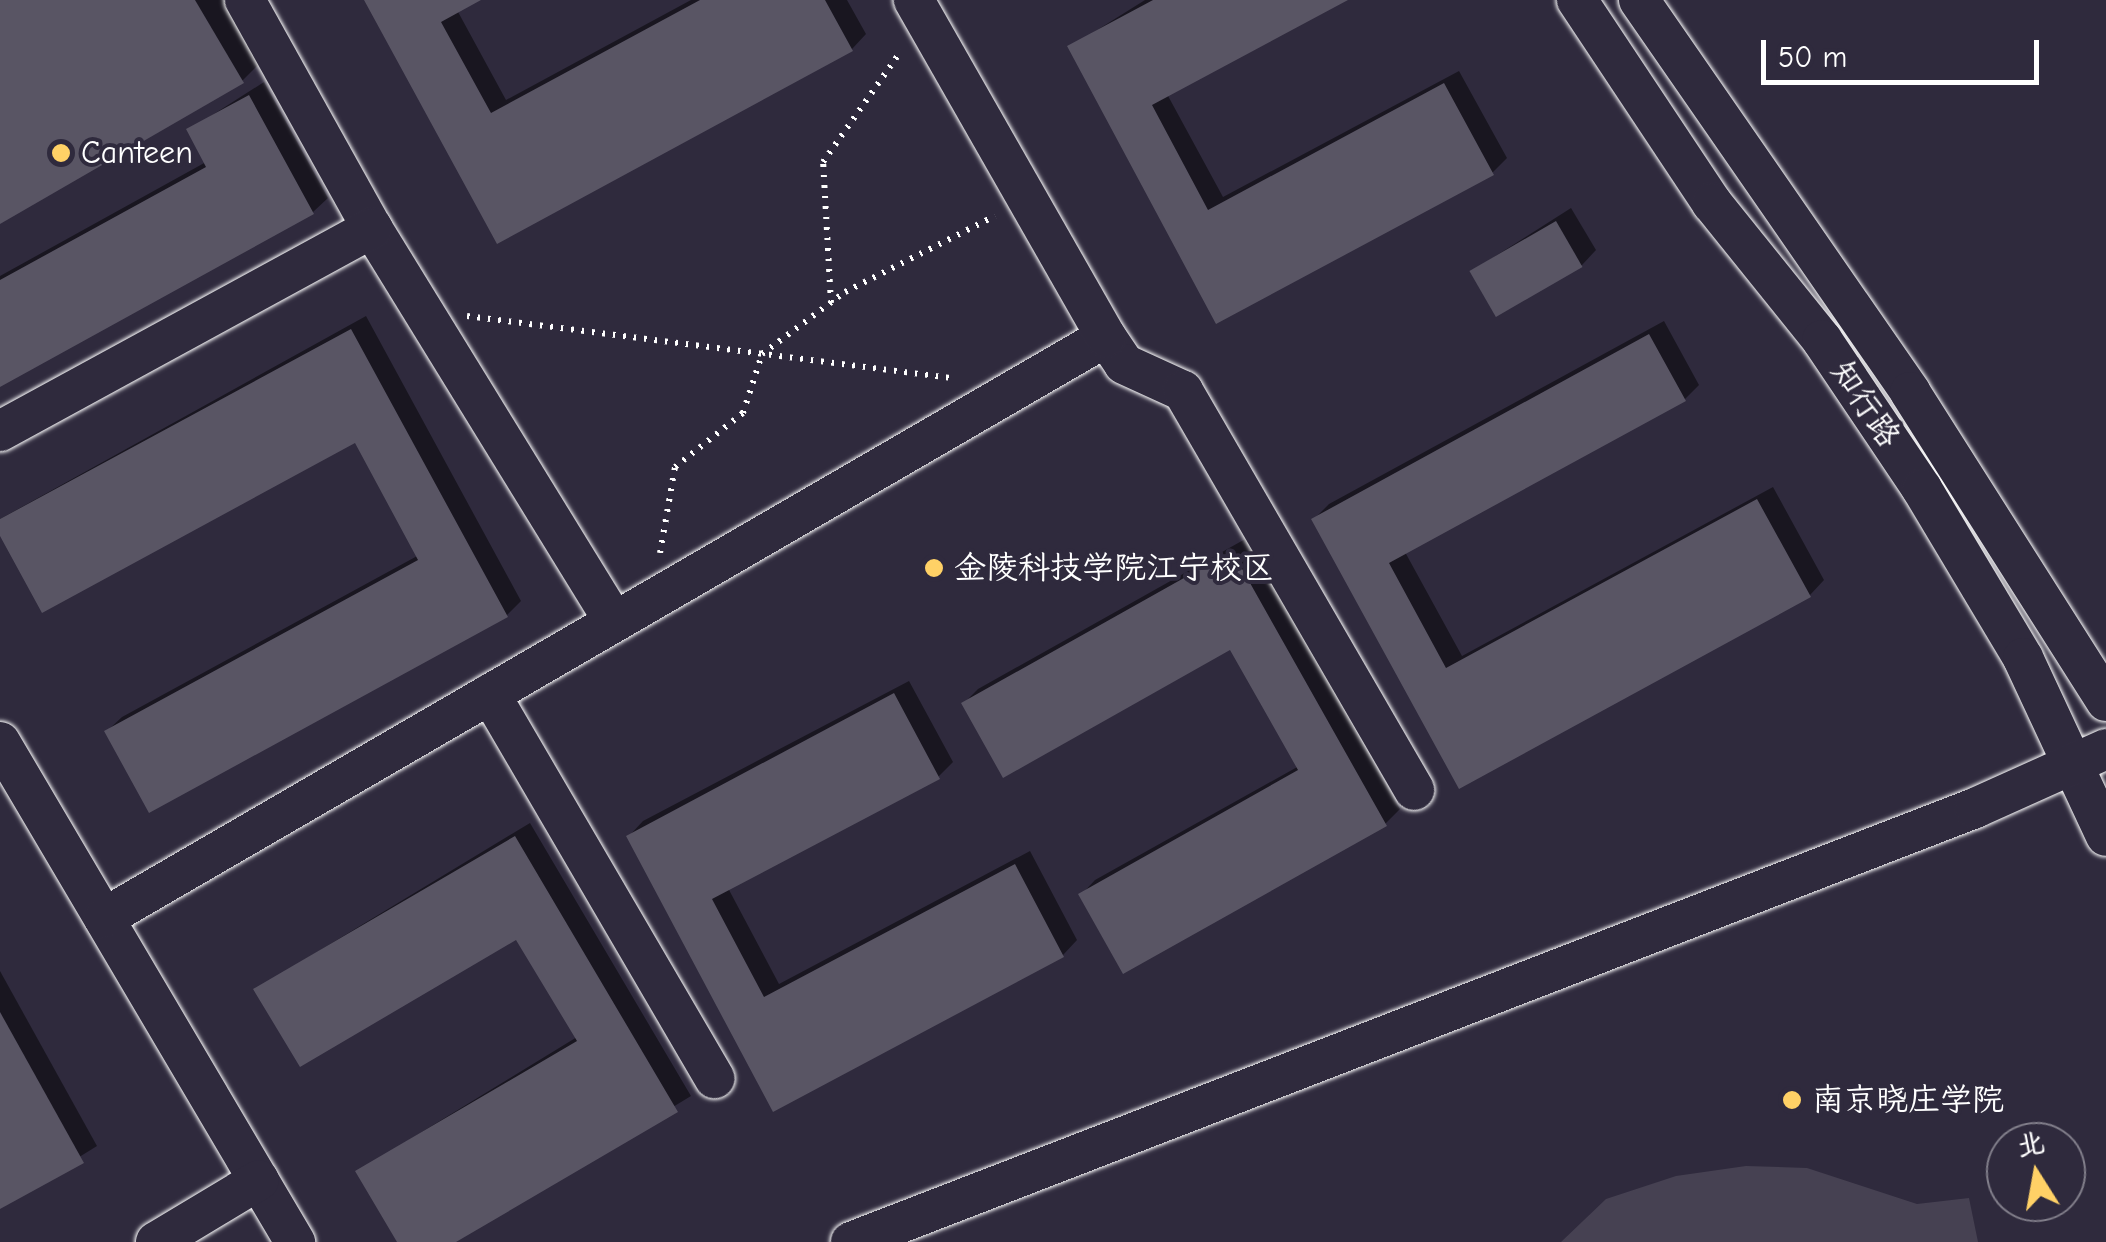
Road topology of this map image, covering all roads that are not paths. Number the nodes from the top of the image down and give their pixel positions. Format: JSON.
{"nodes":[{"id":1,"x":244,"y":0,"type":"edge"},
{"id":2,"x":1577,"y":0,"type":"edge"},
{"id":3,"x":1638,"y":0,"type":"edge"},
{"id":4,"x":919,"y":9,"type":"edge"},
{"id":5,"x":372,"y":228,"type":"junction"},
{"id":6,"x":1106,"y":336,"type":"junction"},
{"id":7,"x":0,"y":432,"type":"edge"},
{"id":8,"x":614,"y":622,"type":"junction"},
{"id":9,"x":490,"y":694,"type":"junction"},
{"id":10,"x":2106,"y":701,"type":"edge"},
{"id":11,"x":0,"y":742,"type":"edge"},
{"id":12,"x":2089,"y":756,"type":"edge"},
{"id":13,"x":1414,"y":790,"type":"dead end"},
{"id":14,"x":2106,"y":836,"type":"edge"},
{"id":15,"x":104,"y":918,"type":"junction"},
{"id":16,"x":714,"y":1078,"type":"dead end"},
{"id":17,"x":259,"y":1180,"type":"junction"},
{"id":18,"x":156,"y":1242,"type":"edge"},
{"id":19,"x":295,"y":1242,"type":"edge"},
{"id":20,"x":852,"y":1242,"type":"edge"}],
"edges":[{"from":1,"to":5,"type":"street"},
{"from":2,"to":12,"type":"street","name":"知行路"},
{"from":3,"to":10,"type":"street","name":"知行路"},
{"from":4,"to":6,"type":"street"},
{"from":5,"to":7,"type":"street"},
{"from":5,"to":8,"type":"street"},
{"from":6,"to":8,"type":"street"},
{"from":6,"to":13,"type":"street"},
{"from":8,"to":9,"type":"street"},
{"from":9,"to":15,"type":"street"},
{"from":9,"to":16,"type":"street"},
{"from":11,"to":15,"type":"street"},
{"from":12,"to":14,"type":"street","name":"知行路"},
{"from":12,"to":20,"type":"street"},
{"from":15,"to":17,"type":"street"},
{"from":17,"to":18,"type":"street"},
{"from":17,"to":19,"type":"street"}]}
